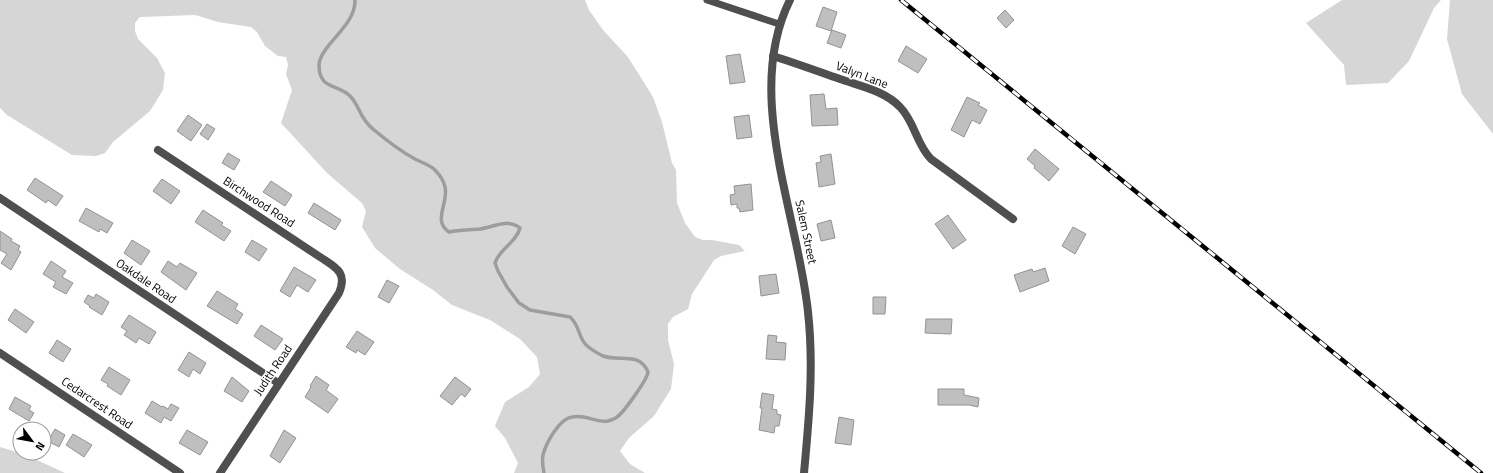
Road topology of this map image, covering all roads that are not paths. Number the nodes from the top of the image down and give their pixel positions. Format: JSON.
{"nodes":[{"id":1,"x":707,"y":0,"type":"edge"},
{"id":2,"x":790,"y":0,"type":"edge"},
{"id":3,"x":779,"y":24,"type":"junction"},
{"id":4,"x":773,"y":56,"type":"junction"},
{"id":5,"x":158,"y":150,"type":"dead end"},
{"id":6,"x":0,"y":198,"type":"edge"},
{"id":7,"x":1013,"y":219,"type":"dead end"},
{"id":8,"x":342,"y":279,"type":"joint"},
{"id":9,"x":0,"y":353,"type":"edge"},
{"id":10,"x":278,"y":384,"type":"junction"},
{"id":11,"x":180,"y":473,"type":"edge"},
{"id":12,"x":220,"y":473,"type":"edge"},
{"id":13,"x":804,"y":473,"type":"edge"}],
"edges":[{"from":1,"to":3,"type":"lane"},
{"from":2,"to":3,"type":"street","name":"Salem Street"},
{"from":3,"to":4,"type":"street","name":"Salem Street"},
{"from":4,"to":7,"type":"street","name":"Valyn Lane"},
{"from":4,"to":13,"type":"street","name":"Salem Street"},
{"from":5,"to":8,"type":"street","name":"Birchwood Road"},
{"from":6,"to":10,"type":"street","name":"Oakdale Road"},
{"from":8,"to":10,"type":"street","name":"Judith Road"},
{"from":9,"to":11,"type":"street","name":"Cedarcrest Road"},
{"from":10,"to":12,"type":"street","name":"Judith Road"}]}
